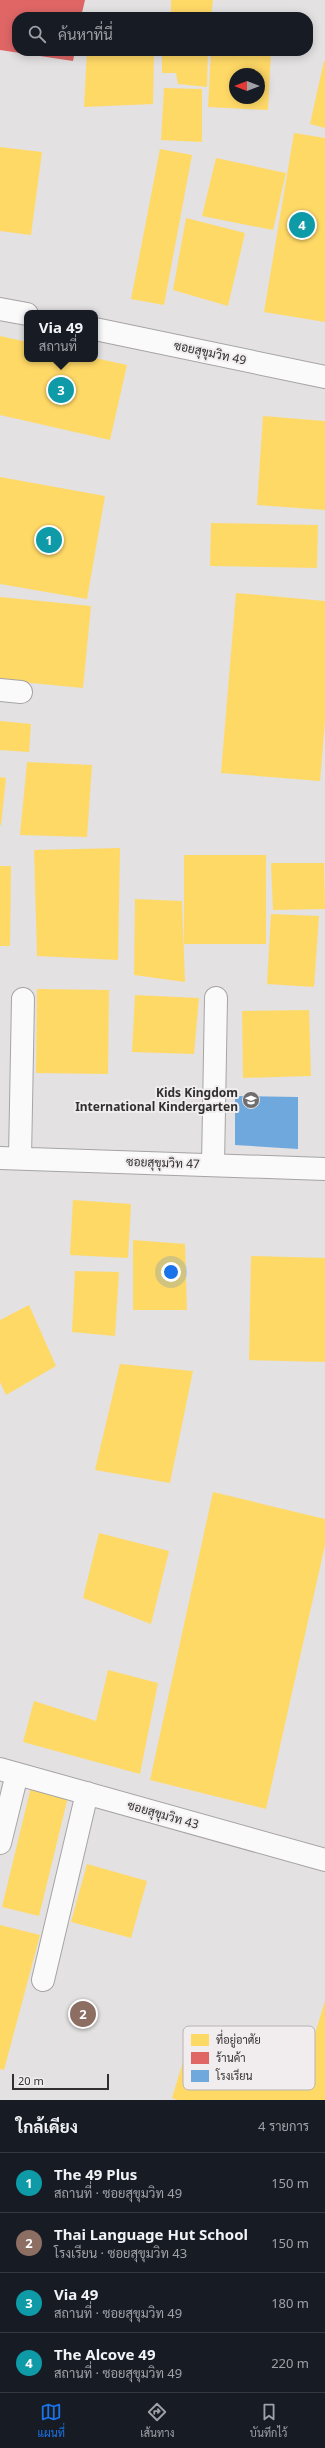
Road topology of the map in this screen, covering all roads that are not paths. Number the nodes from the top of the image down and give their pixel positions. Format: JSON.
{"nodes":[{"id":1,"x":0,"y":308,"type":"edge"},
{"id":2,"x":24,"y":313,"type":"edge"},
{"id":3,"x":98,"y":330,"type":"edge"},
{"id":4,"x":325,"y":377,"type":"edge"},
{"id":5,"x":216,"y":998,"type":"dead end"},
{"id":6,"x":23,"y":999,"type":"dead end"},
{"id":7,"x":10,"y":1158,"type":"edge"},
{"id":8,"x":213,"y":1165,"type":"junction"},
{"id":9,"x":325,"y":1169,"type":"edge"},
{"id":10,"x":8,"y":1771,"type":"edge"},
{"id":11,"x":87,"y":1793,"type":"junction"},
{"id":12,"x":0,"y":1843,"type":"edge"},
{"id":13,"x":325,"y":1860,"type":"edge"},
{"id":14,"x":43,"y":1980,"type":"dead end"}],
"edges":[{"from":1,"to":2,"type":"street"},
{"from":3,"to":4,"type":"street","name":"ซอยสุขุมวิท 49"},
{"from":5,"to":8,"type":"street"},
{"from":6,"to":7,"type":"street"},
{"from":7,"to":8,"type":"street","name":"ซอยสุขุมวิท 47"},
{"from":8,"to":9,"type":"street","name":"ซอยสุขุมวิท 47"},
{"from":10,"to":11,"type":"street","name":"ซอยสุขุมวิท 43"},
{"from":10,"to":12,"type":"street"},
{"from":11,"to":13,"type":"street","name":"ซอยสุขุมวิท 43"},
{"from":11,"to":14,"type":"street"}]}
